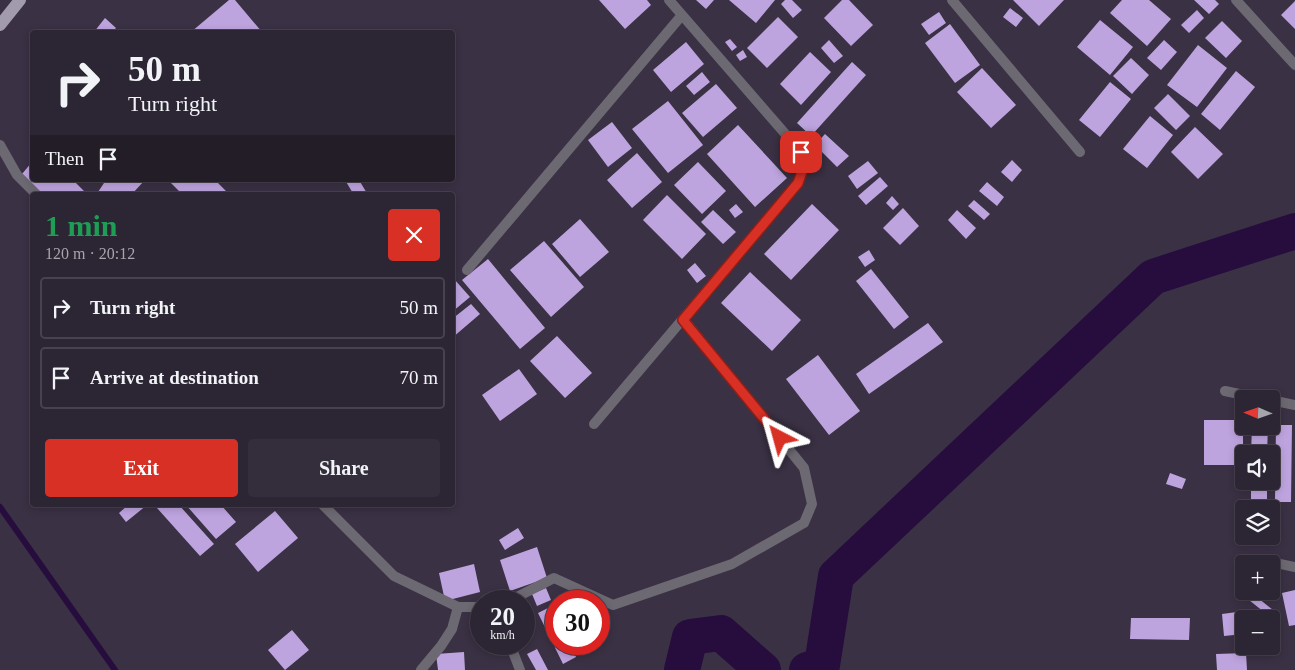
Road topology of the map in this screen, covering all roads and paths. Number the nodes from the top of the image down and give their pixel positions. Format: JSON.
{"nodes":[{"id":1,"x":20,"y":0,"type":"edge"},
{"id":2,"x":669,"y":0,"type":"edge"},
{"id":3,"x":952,"y":0,"type":"edge"},
{"id":4,"x":1236,"y":0,"type":"edge"},
{"id":5,"x":682,"y":15,"type":"junction"},
{"id":6,"x":0,"y":25,"type":"edge"},
{"id":7,"x":1295,"y":65,"type":"edge"},
{"id":8,"x":0,"y":145,"type":"edge"},
{"id":9,"x":1080,"y":152,"type":"dead end"},
{"id":10,"x":34,"y":192,"type":"edge"},
{"id":11,"x":466,"y":270,"type":"dead end"},
{"id":12,"x":683,"y":320,"type":"junction"},
{"id":13,"x":1225,"y":391,"type":"dead end"},
{"id":14,"x":1235,"y":393,"type":"edge"},
{"id":15,"x":1280,"y":402,"type":"edge"},
{"id":16,"x":1295,"y":405,"type":"edge"},
{"id":17,"x":594,"y":424,"type":"dead end"},
{"id":18,"x":324,"y":507,"type":"edge"},
{"id":19,"x":1280,"y":564,"type":"edge"},
{"id":20,"x":1295,"y":567,"type":"edge"},
{"id":21,"x":531,"y":590,"type":"edge"},
{"id":22,"x":458,"y":607,"type":"junction"},
{"id":23,"x":470,"y":607,"type":"edge"},
{"id":24,"x":514,"y":655,"type":"edge"},
{"id":25,"x":421,"y":670,"type":"edge"},
{"id":26,"x":520,"y":670,"type":"edge"}],
"edges":[{"from":1,"to":6,"type":"main road"},
{"from":2,"to":5,"type":"street"},
{"from":3,"to":9,"type":"street"},
{"from":4,"to":7,"type":"street"},
{"from":5,"to":11,"type":"street"},
{"from":5,"to":12,"type":"street"},
{"from":8,"to":10,"type":"street"},
{"from":12,"to":17,"type":"street"},
{"from":12,"to":21,"type":"street"},
{"from":13,"to":14,"type":"street"},
{"from":15,"to":16,"type":"street"},
{"from":18,"to":22,"type":"street"},
{"from":19,"to":20,"type":"street"},
{"from":22,"to":23,"type":"street"},
{"from":22,"to":25,"type":"street"},
{"from":24,"to":26,"type":"street"}]}
